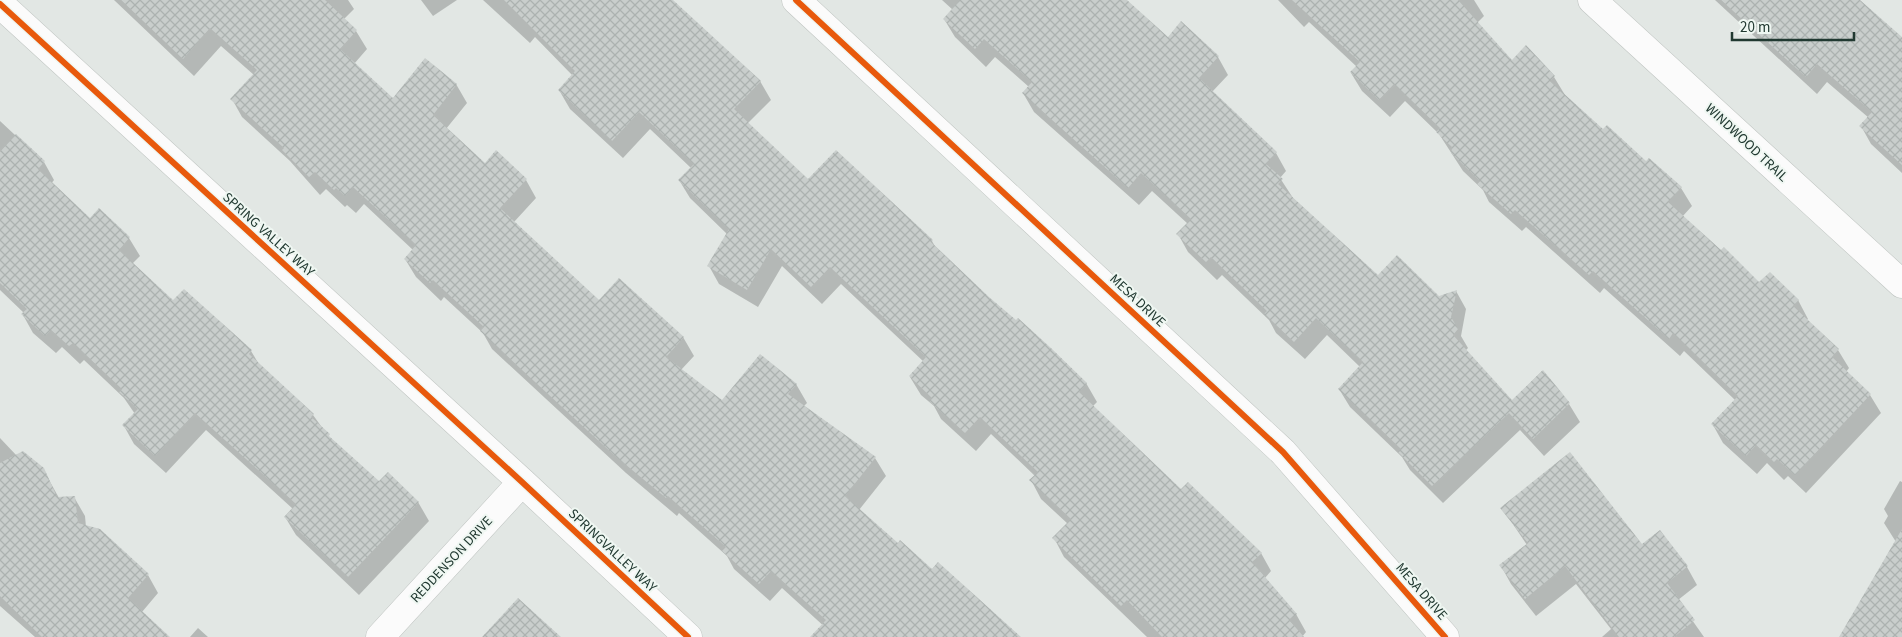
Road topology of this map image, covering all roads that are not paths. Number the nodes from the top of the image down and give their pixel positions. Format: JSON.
{"nodes":[{"id":1,"x":796,"y":0,"type":"edge"},
{"id":2,"x":1592,"y":0,"type":"edge"},
{"id":3,"x":0,"y":4,"type":"edge"},
{"id":4,"x":1902,"y":284,"type":"edge"},
{"id":5,"x":522,"y":482,"type":"junction"},
{"id":6,"x":380,"y":637,"type":"edge"},
{"id":7,"x":688,"y":637,"type":"edge"},
{"id":8,"x":1445,"y":637,"type":"edge"}],
"edges":[{"from":1,"to":8,"type":"street","name":"MESA DRIVE"},
{"from":2,"to":4,"type":"street","name":"WINDWOOD TRAIL"},
{"from":3,"to":5,"type":"street","name":"SPRING VALLEY WAY"},
{"from":5,"to":6,"type":"street","name":"REDDENSON DRIVE"},
{"from":5,"to":7,"type":"street","name":"SPRINGVALLEY WAY"}]}
